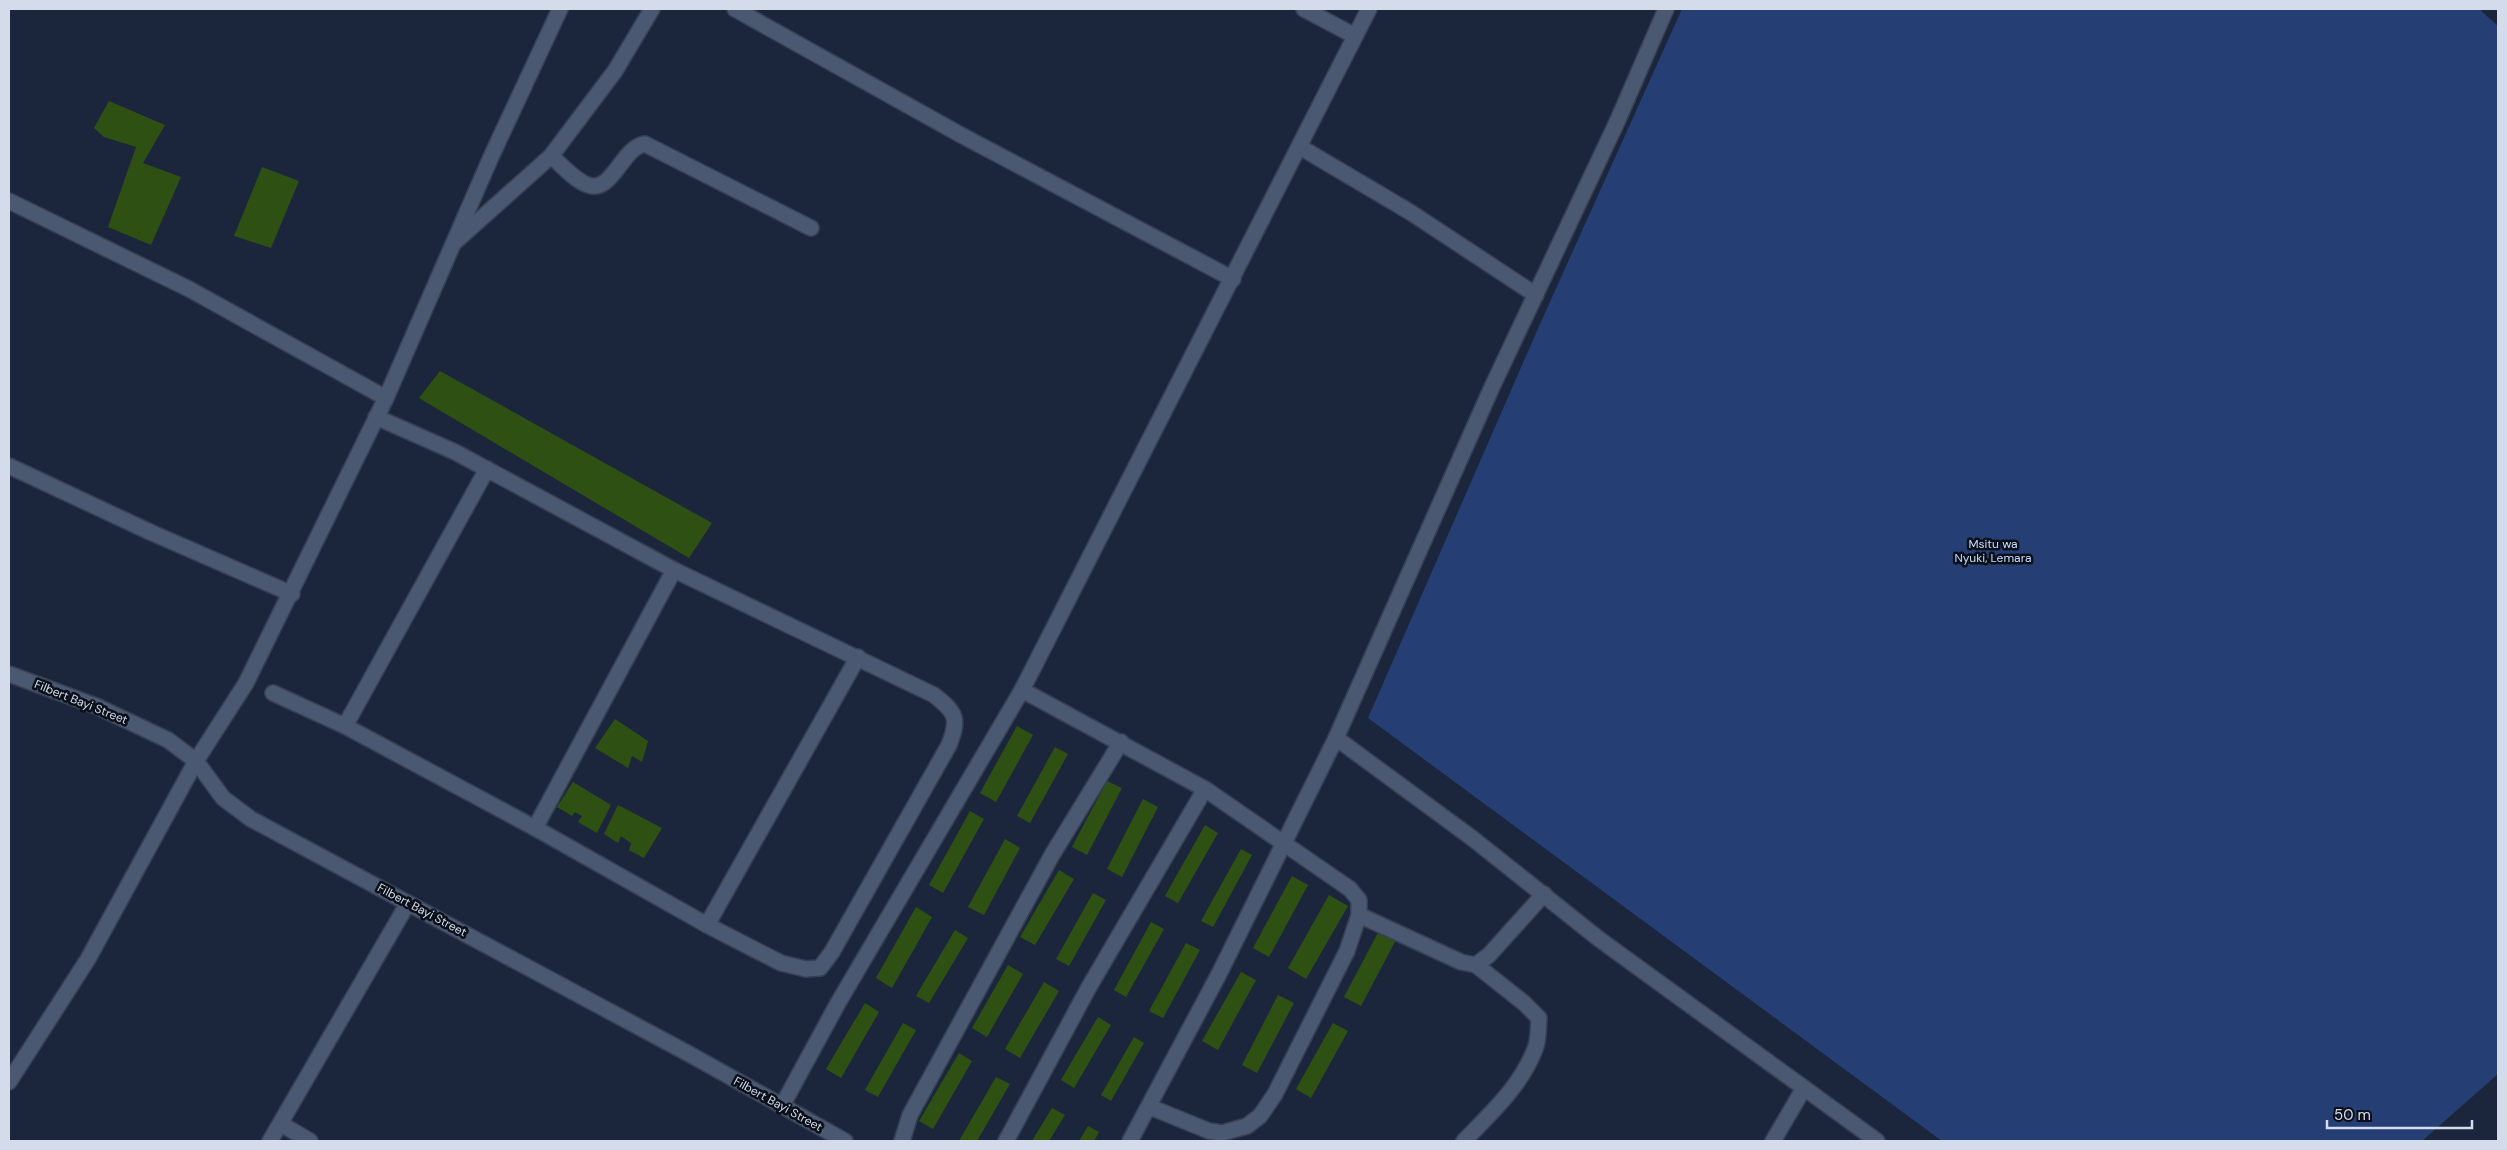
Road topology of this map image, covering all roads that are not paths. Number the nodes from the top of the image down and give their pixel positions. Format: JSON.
{"nodes":[{"id":1,"x":560,"y":9,"type":"edge"},
{"id":2,"x":652,"y":9,"type":"edge"},
{"id":3,"x":735,"y":9,"type":"edge"},
{"id":4,"x":1304,"y":9,"type":"edge"},
{"id":5,"x":1369,"y":9,"type":"edge"},
{"id":6,"x":1666,"y":9,"type":"edge"},
{"id":7,"x":1355,"y":36,"type":"junction"},
{"id":8,"x":1300,"y":147,"type":"junction"},
{"id":9,"x":551,"y":156,"type":"junction"},
{"id":10,"x":9,"y":200,"type":"edge"},
{"id":11,"x":811,"y":228,"type":"dead end"},
{"id":12,"x":453,"y":243,"type":"junction"},
{"id":13,"x":1233,"y":279,"type":"junction"},
{"id":14,"x":1536,"y":295,"type":"junction"},
{"id":15,"x":386,"y":398,"type":"junction"},
{"id":16,"x":376,"y":417,"type":"junction"},
{"id":17,"x":9,"y":466,"type":"edge"},
{"id":18,"x":487,"y":469,"type":"junction"},
{"id":19,"x":674,"y":570,"type":"junction"},
{"id":20,"x":292,"y":594,"type":"junction"},
{"id":21,"x":858,"y":657,"type":"junction"},
{"id":22,"x":9,"y":674,"type":"edge"},
{"id":23,"x":1022,"y":690,"type":"junction"},
{"id":24,"x":273,"y":693,"type":"dead end"},
{"id":25,"x":345,"y":726,"type":"junction"},
{"id":26,"x":1336,"y":738,"type":"junction"},
{"id":27,"x":1121,"y":742,"type":"junction"},
{"id":28,"x":196,"y":761,"type":"junction"},
{"id":29,"x":1205,"y":789,"type":"junction"},
{"id":30,"x":535,"y":828,"type":"junction"},
{"id":31,"x":1284,"y":843,"type":"junction"},
{"id":32,"x":1544,"y":894,"type":"junction"},
{"id":33,"x":408,"y":903,"type":"junction"},
{"id":34,"x":1358,"y":915,"type":"junction"},
{"id":35,"x":707,"y":925,"type":"junction"},
{"id":36,"x":1476,"y":965,"type":"junction"},
{"id":37,"x":9,"y":1082,"type":"edge"},
{"id":38,"x":1804,"y":1088,"type":"junction"},
{"id":39,"x":782,"y":1106,"type":"junction"},
{"id":40,"x":1150,"y":1107,"type":"junction"},
{"id":41,"x":281,"y":1124,"type":"junction"},
{"id":42,"x":1224,"y":1137,"type":"edge"},
{"id":43,"x":270,"y":1141,"type":"edge"},
{"id":44,"x":310,"y":1141,"type":"edge"},
{"id":45,"x":845,"y":1141,"type":"edge"},
{"id":46,"x":902,"y":1141,"type":"edge"},
{"id":47,"x":1006,"y":1141,"type":"edge"},
{"id":48,"x":1130,"y":1141,"type":"edge"},
{"id":49,"x":1464,"y":1141,"type":"edge"},
{"id":50,"x":1772,"y":1141,"type":"edge"},
{"id":51,"x":1877,"y":1141,"type":"edge"}],
"edges":[{"from":1,"to":12,"type":"street"},
{"from":2,"to":9,"type":"street"},
{"from":3,"to":13,"type":"street"},
{"from":4,"to":7,"type":"street"},
{"from":5,"to":7,"type":"street"},
{"from":6,"to":14,"type":"street"},
{"from":7,"to":8,"type":"street"},
{"from":8,"to":13,"type":"street"},
{"from":8,"to":14,"type":"street"},
{"from":9,"to":11,"type":"street"},
{"from":9,"to":12,"type":"street"},
{"from":10,"to":15,"type":"street"},
{"from":12,"to":15,"type":"street"},
{"from":13,"to":23,"type":"street"},
{"from":14,"to":26,"type":"street"},
{"from":15,"to":16,"type":"street"},
{"from":16,"to":18,"type":"street"},
{"from":16,"to":20,"type":"street"},
{"from":17,"to":20,"type":"street"},
{"from":18,"to":19,"type":"street"},
{"from":18,"to":25,"type":"street"},
{"from":19,"to":21,"type":"street"},
{"from":19,"to":30,"type":"street"},
{"from":20,"to":28,"type":"street"},
{"from":21,"to":35,"type":"street"},
{"from":21,"to":35,"type":"street"},
{"from":22,"to":28,"type":"street","name":"Filbert Bayi Street"},
{"from":23,"to":27,"type":"street"},
{"from":23,"to":39,"type":"street"},
{"from":24,"to":25,"type":"street"},
{"from":25,"to":30,"type":"street"},
{"from":26,"to":31,"type":"street"},
{"from":26,"to":32,"type":"street"},
{"from":27,"to":29,"type":"street"},
{"from":27,"to":46,"type":"street"},
{"from":28,"to":33,"type":"street","name":"Filbert Bayi Street"},
{"from":28,"to":37,"type":"street"},
{"from":29,"to":31,"type":"street"},
{"from":29,"to":47,"type":"street"},
{"from":30,"to":35,"type":"street"},
{"from":31,"to":34,"type":"street"},
{"from":31,"to":40,"type":"street"},
{"from":32,"to":36,"type":"street"},
{"from":32,"to":38,"type":"street"},
{"from":33,"to":39,"type":"street","name":"Filbert Bayi Street"},
{"from":33,"to":41,"type":"street"},
{"from":34,"to":36,"type":"street"},
{"from":34,"to":42,"type":"street"},
{"from":36,"to":49,"type":"street"},
{"from":38,"to":50,"type":"street"},
{"from":38,"to":51,"type":"street"},
{"from":39,"to":45,"type":"street","name":"Filbert Bayi Street"},
{"from":40,"to":42,"type":"street"},
{"from":40,"to":48,"type":"street"},
{"from":41,"to":43,"type":"street"},
{"from":41,"to":44,"type":"street"}]}
